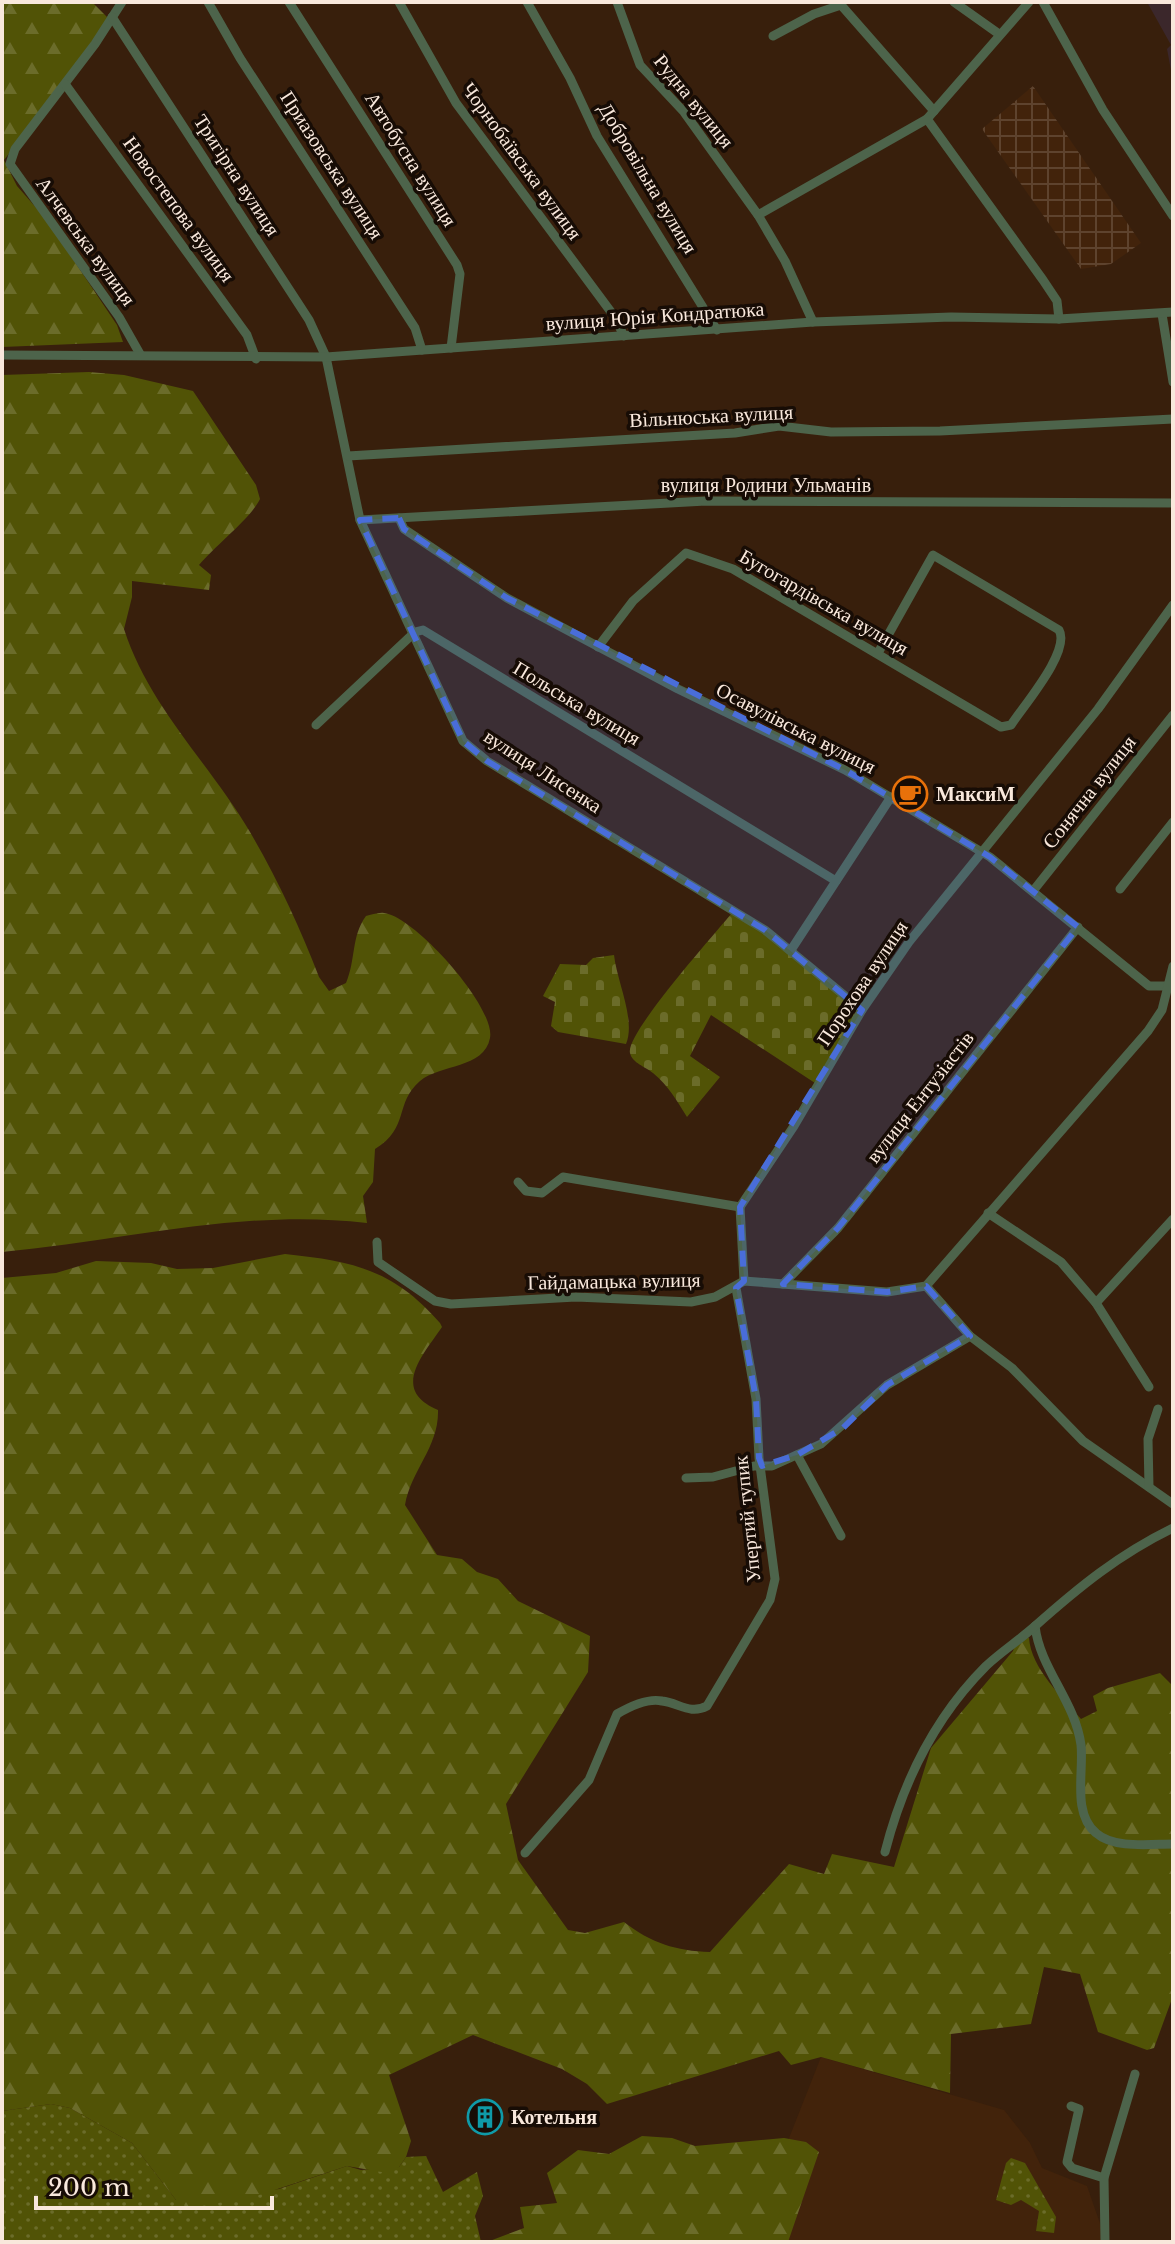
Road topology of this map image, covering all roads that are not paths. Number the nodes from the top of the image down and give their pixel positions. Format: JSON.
{"nodes":[{"id":1,"x":122,"y":2,"type":"edge"},
{"id":2,"x":208,"y":2,"type":"edge"},
{"id":3,"x":289,"y":2,"type":"edge"},
{"id":4,"x":399,"y":2,"type":"edge"},
{"id":5,"x":527,"y":2,"type":"edge"},
{"id":6,"x":617,"y":2,"type":"edge"},
{"id":7,"x":954,"y":2,"type":"edge"},
{"id":8,"x":1029,"y":2,"type":"edge"},
{"id":9,"x":1043,"y":2,"type":"edge"},
{"id":10,"x":842,"y":3,"type":"edge"},
{"id":11,"x":112,"y":17,"type":"junction"},
{"id":12,"x":999,"y":34,"type":"junction"},
{"id":13,"x":773,"y":36,"type":"dead end"},
{"id":14,"x":65,"y":84,"type":"junction"},
{"id":15,"x":930,"y":115,"type":"junction"},
{"id":16,"x":758,"y":215,"type":"junction"},
{"id":17,"x":1173,"y":216,"type":"edge"},
{"id":18,"x":1173,"y":312,"type":"edge"},
{"id":19,"x":1162,"y":314,"type":"junction"},
{"id":20,"x":1059,"y":319,"type":"junction"},
{"id":21,"x":813,"y":322,"type":"junction"},
{"id":22,"x":717,"y":330,"type":"junction"},
{"id":23,"x":624,"y":336,"type":"junction"},
{"id":24,"x":451,"y":348,"type":"junction"},
{"id":25,"x":422,"y":350,"type":"junction"},
{"id":26,"x":140,"y":354,"type":"junction"},
{"id":27,"x":2,"y":355,"type":"edge"},
{"id":28,"x":326,"y":357,"type":"junction"},
{"id":29,"x":256,"y":359,"type":"junction"},
{"id":30,"x":1173,"y":382,"type":"edge"},
{"id":31,"x":1173,"y":419,"type":"edge"},
{"id":32,"x":348,"y":456,"type":"junction"},
{"id":33,"x":1173,"y":503,"type":"edge"},
{"id":34,"x":399,"y":518,"type":"junction"},
{"id":35,"x":360,"y":520,"type":"junction"},
{"id":36,"x":1173,"y":605,"type":"edge"},
{"id":37,"x":415,"y":632,"type":"junction"},
{"id":38,"x":598,"y":647,"type":"junction"},
{"id":39,"x":878,"y":653,"type":"junction"},
{"id":40,"x":1173,"y":715,"type":"edge"},
{"id":41,"x":316,"y":725,"type":"dead end"},
{"id":42,"x":891,"y":797,"type":"junction"},
{"id":43,"x":1173,"y":822,"type":"edge"},
{"id":44,"x":982,"y":852,"type":"junction"},
{"id":45,"x":836,"y":881,"type":"junction"},
{"id":46,"x":1120,"y":889,"type":"dead end"},
{"id":47,"x":1033,"y":891,"type":"junction"},
{"id":48,"x":1078,"y":927,"type":"junction"},
{"id":49,"x":791,"y":950,"type":"junction"},
{"id":50,"x":1173,"y":966,"type":"edge"},
{"id":51,"x":1166,"y":986,"type":"junction"},
{"id":52,"x":862,"y":1010,"type":"junction"},
{"id":53,"x":518,"y":1182,"type":"dead end"},
{"id":54,"x":740,"y":1207,"type":"junction"},
{"id":55,"x":988,"y":1213,"type":"junction"},
{"id":56,"x":1173,"y":1219,"type":"edge"},
{"id":57,"x":377,"y":1242,"type":"dead end"},
{"id":58,"x":740,"y":1284,"type":"junction"},
{"id":59,"x":783,"y":1284,"type":"junction"},
{"id":60,"x":926,"y":1286,"type":"junction"},
{"id":61,"x":1096,"y":1303,"type":"junction"},
{"id":62,"x":970,"y":1336,"type":"junction"},
{"id":63,"x":1149,"y":1387,"type":"dead end"},
{"id":64,"x":1158,"y":1409,"type":"dead end"},
{"id":65,"x":797,"y":1455,"type":"junction"},
{"id":66,"x":762,"y":1466,"type":"junction"},
{"id":67,"x":686,"y":1478,"type":"dead end"},
{"id":68,"x":1149,"y":1487,"type":"junction"},
{"id":69,"x":1173,"y":1504,"type":"edge"},
{"id":70,"x":1173,"y":1528,"type":"edge"},
{"id":71,"x":841,"y":1536,"type":"dead end"},
{"id":72,"x":1035,"y":1626,"type":"junction"},
{"id":73,"x":1173,"y":1844,"type":"edge"},
{"id":74,"x":885,"y":1852,"type":"dead end"},
{"id":75,"x":525,"y":1853,"type":"dead end"},
{"id":76,"x":1135,"y":2074,"type":"dead end"},
{"id":77,"x":1071,"y":2106,"type":"dead end"},
{"id":78,"x":1104,"y":2178,"type":"junction"},
{"id":79,"x":1105,"y":2242,"type":"edge"}],
"edges":[{"from":1,"to":11,"type":"street"},
{"from":2,"to":25,"type":"street","name":"Приазовська вулиця"},
{"from":3,"to":24,"type":"street","name":"Автобусна вулиця"},
{"from":4,"to":23,"type":"street","name":"Чорнобаївська вулиця"},
{"from":5,"to":22,"type":"street","name":"Добровільна вулиця"},
{"from":6,"to":16,"type":"street","name":"Рудна вулиця"},
{"from":7,"to":12,"type":"street"},
{"from":8,"to":12,"type":"street"},
{"from":9,"to":17,"type":"street"},
{"from":10,"to":13,"type":"street"},
{"from":10,"to":15,"type":"street"},
{"from":11,"to":14,"type":"street"},
{"from":11,"to":28,"type":"street","name":"Тригірна вулиця"},
{"from":12,"to":15,"type":"street"},
{"from":14,"to":26,"type":"street","name":"Алчевська вулиця"},
{"from":14,"to":29,"type":"street","name":"Новостепова вулиця"},
{"from":15,"to":16,"type":"street"},
{"from":15,"to":20,"type":"street"},
{"from":16,"to":21,"type":"street","name":"Рудна вулиця"},
{"from":18,"to":19,"type":"street","name":"вулиця Юрія Кондратюка"},
{"from":19,"to":20,"type":"street","name":"вулиця Юрія Кондратюка"},
{"from":19,"to":30,"type":"street"},
{"from":20,"to":21,"type":"street","name":"вулиця Юрія Кондратюка"},
{"from":21,"to":22,"type":"street","name":"вулиця Юрія Кондратюка"},
{"from":22,"to":23,"type":"street","name":"вулиця Юрія Кондратюка"},
{"from":23,"to":24,"type":"street","name":"вулиця Юрія Кондратюка"},
{"from":24,"to":25,"type":"street","name":"вулиця Юрія Кондратюка"},
{"from":25,"to":28,"type":"street","name":"вулиця Юрія Кондратюка"},
{"from":26,"to":27,"type":"street","name":"вулиця Юрія Кондратюка"},
{"from":26,"to":29,"type":"street","name":"вулиця Юрія Кондратюка"},
{"from":28,"to":29,"type":"street","name":"вулиця Юрія Кондратюка"},
{"from":28,"to":32,"type":"street","name":"вулиця Лисенка"},
{"from":31,"to":32,"type":"street","name":"Вільнюська вулиця"},
{"from":32,"to":35,"type":"street","name":"вулиця Лисенка"},
{"from":33,"to":34,"type":"street","name":"вулиця Родини Ульманів"},
{"from":34,"to":35,"type":"street","name":"вулиця Родини Ульманів"},
{"from":34,"to":38,"type":"street","name":"Осавулівська вулиця"},
{"from":35,"to":37,"type":"street","name":"вулиця Лисенка"},
{"from":36,"to":44,"type":"street","name":"Порохова вулиця"},
{"from":37,"to":41,"type":"street"},
{"from":37,"to":45,"type":"street","name":"Польська вулиця"},
{"from":37,"to":49,"type":"street","name":"вулиця Лисенка"},
{"from":38,"to":39,"type":"street","name":"Бугогардівська вулиця"},
{"from":38,"to":42,"type":"street","name":"Осавулівська вулиця"},
{"from":39,"to":39,"type":"street","name":"Бугогардівська вулиця"},
{"from":40,"to":47,"type":"street","name":"Сонячна вулиця"},
{"from":42,"to":44,"type":"street","name":"Осавулівська вулиця"},
{"from":42,"to":45,"type":"street"},
{"from":43,"to":46,"type":"street"},
{"from":44,"to":47,"type":"street","name":"Осавулівська вулиця"},
{"from":44,"to":52,"type":"street","name":"Порохова вулиця"},
{"from":45,"to":49,"type":"street"},
{"from":47,"to":48,"type":"street","name":"Осавулівська вулиця"},
{"from":48,"to":51,"type":"street","name":"Осавулівська вулиця"},
{"from":48,"to":59,"type":"street","name":"вулиця Ентузіастів"},
{"from":49,"to":52,"type":"street","name":"вулиця Лисенка"},
{"from":50,"to":51,"type":"street"},
{"from":51,"to":55,"type":"street"},
{"from":52,"to":54,"type":"street","name":"Порохова вулиця"},
{"from":53,"to":54,"type":"street"},
{"from":54,"to":58,"type":"street","name":"Упертий тупик"},
{"from":55,"to":60,"type":"street"},
{"from":55,"to":61,"type":"street"},
{"from":56,"to":61,"type":"street"},
{"from":57,"to":58,"type":"street","name":"Гайдамацька вулиця"},
{"from":58,"to":59,"type":"street","name":"Гайдамацька вулиця"},
{"from":58,"to":66,"type":"street","name":"Упертий тупик"},
{"from":59,"to":60,"type":"street","name":"Гайдамацька вулиця"},
{"from":60,"to":62,"type":"street"},
{"from":61,"to":63,"type":"street"},
{"from":62,"to":65,"type":"street"},
{"from":62,"to":68,"type":"street"},
{"from":64,"to":68,"type":"street"},
{"from":65,"to":66,"type":"street"},
{"from":65,"to":71,"type":"street"},
{"from":66,"to":67,"type":"street"},
{"from":66,"to":75,"type":"street","name":"Упертий тупик"},
{"from":68,"to":69,"type":"street"},
{"from":70,"to":72,"type":"street"},
{"from":72,"to":73,"type":"street"},
{"from":72,"to":74,"type":"street"},
{"from":76,"to":78,"type":"street"},
{"from":77,"to":78,"type":"street"},
{"from":78,"to":79,"type":"street"}]}
